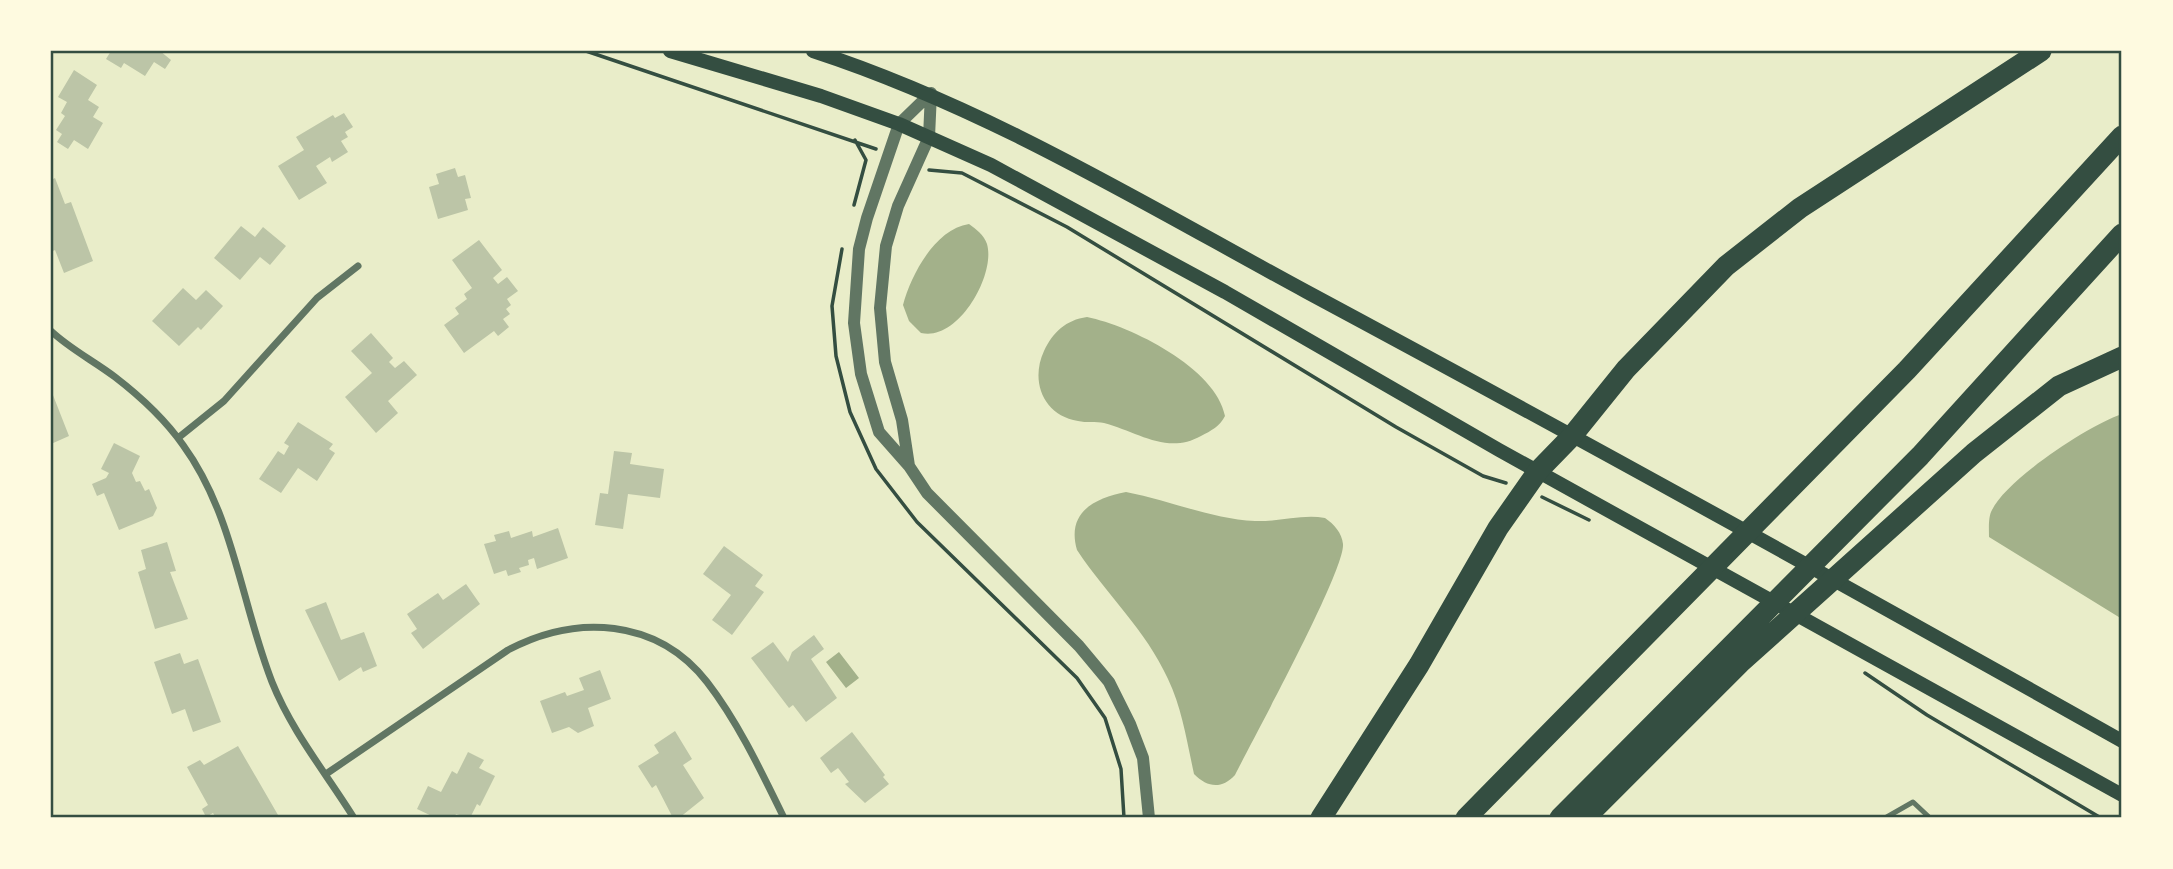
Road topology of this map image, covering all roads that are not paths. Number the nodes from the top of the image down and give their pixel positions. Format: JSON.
{"nodes":[{"id":1,"x":670,"y":51,"type":"edge"},
{"id":2,"x":813,"y":51,"type":"edge"},
{"id":3,"x":2041,"y":51,"type":"edge"},
{"id":4,"x":931,"y":93,"type":"junction"},
{"id":5,"x":899,"y":124,"type":"junction"},
{"id":6,"x":2122,"y":136,"type":"edge"},
{"id":7,"x":929,"y":137,"type":"junction"},
{"id":8,"x":2122,"y":234,"type":"edge"},
{"id":9,"x":358,"y":266,"type":"dead end"},
{"id":10,"x":51,"y":331,"type":"edge"},
{"id":11,"x":2122,"y":357,"type":"edge"},
{"id":12,"x":1572,"y":436,"type":"junction"},
{"id":13,"x":178,"y":438,"type":"junction"},
{"id":14,"x":909,"y":466,"type":"junction"},
{"id":15,"x":1538,"y":471,"type":"junction"},
{"id":16,"x":2122,"y":741,"type":"edge"},
{"id":17,"x":326,"y":774,"type":"junction"},
{"id":18,"x":2122,"y":795,"type":"edge"},
{"id":19,"x":354,"y":818,"type":"edge"},
{"id":20,"x":784,"y":818,"type":"edge"},
{"id":21,"x":1149,"y":818,"type":"edge"},
{"id":22,"x":1321,"y":818,"type":"edge"},
{"id":23,"x":1466,"y":818,"type":"edge"},
{"id":24,"x":1560,"y":818,"type":"edge"},
{"id":25,"x":1585,"y":818,"type":"edge"},
{"id":26,"x":1885,"y":818,"type":"edge"},
{"id":27,"x":1930,"y":818,"type":"edge"}],
"edges":[{"from":1,"to":5,"type":"main road"},
{"from":2,"to":4,"type":"main road"},
{"from":3,"to":12,"type":"highway"},
{"from":4,"to":5,"type":"street"},
{"from":4,"to":7,"type":"street"},
{"from":4,"to":12,"type":"main road"},
{"from":5,"to":7,"type":"main road"},
{"from":5,"to":14,"type":"street"},
{"from":6,"to":23,"type":"highway"},
{"from":7,"to":14,"type":"street"},
{"from":7,"to":15,"type":"main road"},
{"from":8,"to":24,"type":"highway"},
{"from":9,"to":13,"type":"street"},
{"from":10,"to":13,"type":"street"},
{"from":11,"to":25,"type":"highway"},
{"from":12,"to":15,"type":"highway"},
{"from":12,"to":16,"type":"main road"},
{"from":13,"to":17,"type":"street"},
{"from":14,"to":21,"type":"street"},
{"from":15,"to":18,"type":"main road"},
{"from":15,"to":22,"type":"highway"},
{"from":17,"to":19,"type":"street"},
{"from":17,"to":20,"type":"street"},
{"from":26,"to":27,"type":"lane"}]}
